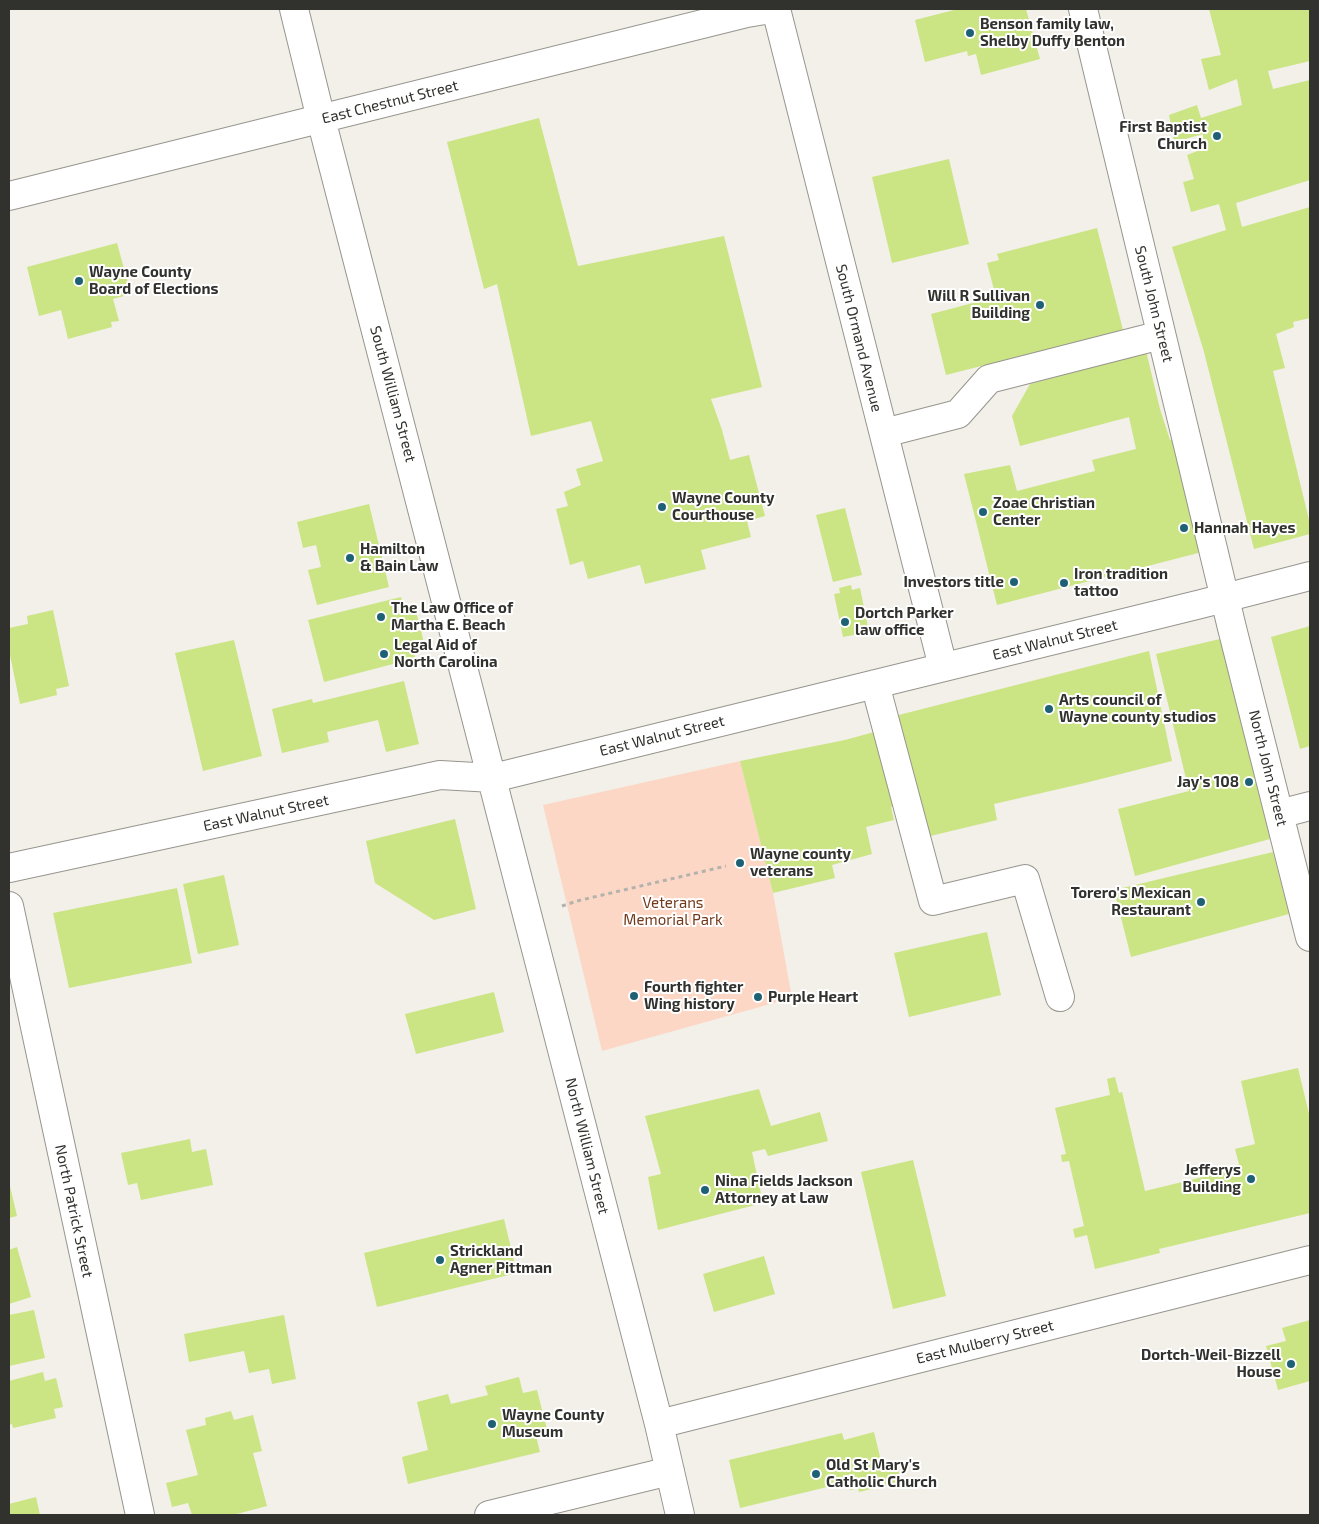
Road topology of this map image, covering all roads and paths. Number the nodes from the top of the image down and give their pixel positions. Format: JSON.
{"nodes":[{"id":1,"x":294,"y":9,"type":"edge"},
{"id":2,"x":771,"y":9,"type":"edge"},
{"id":3,"x":776,"y":9,"type":"edge"},
{"id":4,"x":1083,"y":9,"type":"edge"},
{"id":5,"x":321,"y":119,"type":"junction"},
{"id":6,"x":9,"y":196,"type":"edge"},
{"id":7,"x":1161,"y":335,"type":"junction"},
{"id":8,"x":884,"y":433,"type":"junction"},
{"id":9,"x":1310,"y":576,"type":"edge"},
{"id":10,"x":1225,"y":598,"type":"junction"},
{"id":11,"x":944,"y":667,"type":"junction"},
{"id":12,"x":875,"y":684,"type":"junction"},
{"id":13,"x":493,"y":778,"type":"junction"},
{"id":14,"x":1310,"y":806,"type":"edge"},
{"id":15,"x":1279,"y":814,"type":"junction"},
{"id":16,"x":726,"y":866,"type":"dead end"},
{"id":17,"x":9,"y":868,"type":"edge"},
{"id":18,"x":9,"y":906,"type":"edge"},
{"id":19,"x":562,"y":906,"type":"dead end"},
{"id":20,"x":1310,"y":937,"type":"edge"},
{"id":21,"x":1060,"y":997,"type":"dead end"},
{"id":22,"x":1310,"y":1260,"type":"edge"},
{"id":23,"x":659,"y":1424,"type":"junction"},
{"id":24,"x":670,"y":1471,"type":"junction"},
{"id":25,"x":140,"y":1515,"type":"edge"},
{"id":26,"x":490,"y":1515,"type":"edge"},
{"id":27,"x":680,"y":1515,"type":"edge"}],
"edges":[{"from":1,"to":5,"type":"street","name":"South William Street"},
{"from":2,"to":5,"type":"street","name":"East Chestnut Street"},
{"from":3,"to":8,"type":"street","name":"South Ormand Avenue"},
{"from":4,"to":7,"type":"street","name":"South John Street"},
{"from":5,"to":6,"type":"street","name":"East Chestnut Street"},
{"from":5,"to":13,"type":"street","name":"South William Street"},
{"from":7,"to":8,"type":"street"},
{"from":7,"to":10,"type":"street","name":"South John Street"},
{"from":8,"to":11,"type":"street","name":"South Ormand Avenue"},
{"from":9,"to":10,"type":"street","name":"East Walnut Street"},
{"from":10,"to":11,"type":"street","name":"East Walnut Street"},
{"from":10,"to":15,"type":"street","name":"North John Street"},
{"from":11,"to":12,"type":"street","name":"East Walnut Street"},
{"from":12,"to":13,"type":"street","name":"East Walnut Street"},
{"from":12,"to":21,"type":"street"},
{"from":13,"to":17,"type":"street","name":"East Walnut Street"},
{"from":13,"to":23,"type":"street","name":"North William Street"},
{"from":14,"to":15,"type":"street"},
{"from":15,"to":20,"type":"street","name":"North John Street"},
{"from":16,"to":19,"type":"path"},
{"from":18,"to":25,"type":"street","name":"North Patrick Street"},
{"from":22,"to":23,"type":"street","name":"East Mulberry Street"},
{"from":23,"to":24,"type":"street","name":"North William Street"},
{"from":24,"to":26,"type":"street"},
{"from":24,"to":27,"type":"street","name":"North William Street"}]}
